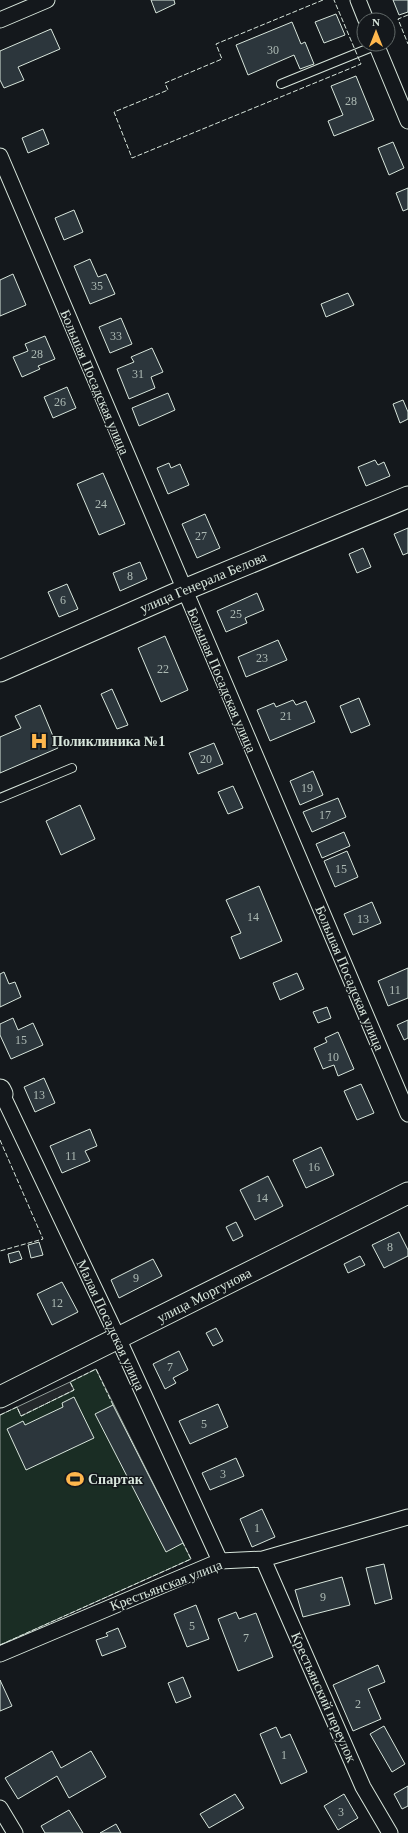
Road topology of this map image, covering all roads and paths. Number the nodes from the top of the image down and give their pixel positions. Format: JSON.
{"nodes":[{"id":1,"x":47,"y":0,"type":"edge"},
{"id":2,"x":358,"y":0,"type":"edge"},
{"id":3,"x":363,"y":12,"type":"edge"},
{"id":4,"x":0,"y":20,"type":"edge"},
{"id":5,"x":357,"y":52,"type":"edge"},
{"id":6,"x":380,"y":52,"type":"edge"},
{"id":7,"x":281,"y":84,"type":"dead end"},
{"id":8,"x":403,"y":97,"type":"edge"},
{"id":9,"x":408,"y":121,"type":"edge"},
{"id":10,"x":0,"y":156,"type":"edge"},
{"id":11,"x":408,"y":497,"type":"edge"},
{"id":12,"x":184,"y":590,"type":"junction"},
{"id":13,"x":0,"y":671,"type":"edge"},
{"id":14,"x":72,"y":768,"type":"dead end"},
{"id":15,"x":0,"y":798,"type":"edge"},
{"id":16,"x":1,"y":1093,"type":"edge"},
{"id":17,"x":408,"y":1114,"type":"edge"},
{"id":18,"x":408,"y":1193,"type":"edge"},
{"id":19,"x":118,"y":1338,"type":"junction"},
{"id":20,"x":0,"y":1397,"type":"edge"},
{"id":21,"x":408,"y":1517,"type":"edge"},
{"id":22,"x":263,"y":1559,"type":"junction"},
{"id":23,"x":220,"y":1561,"type":"junction"},
{"id":24,"x":0,"y":1654,"type":"edge"},
{"id":25,"x":0,"y":1808,"type":"edge"},
{"id":26,"x":15,"y":1833,"type":"edge"},
{"id":27,"x":390,"y":1833,"type":"edge"}],
"edges":[{"from":1,"to":4,"type":"street"},
{"from":2,"to":3,"type":"street"},
{"from":5,"to":7,"type":"lane"},
{"from":6,"to":8,"type":"street"},
{"from":8,"to":9,"type":"street"},
{"from":10,"to":12,"type":"street","name":"Большая Посадская улица"},
{"from":11,"to":12,"type":"main road","name":"улица Генерала Белова"},
{"from":12,"to":13,"type":"main road","name":"улица Генерала Белова"},
{"from":12,"to":17,"type":"street","name":"Большая Посадская улица"},
{"from":14,"to":15,"type":"lane"},
{"from":16,"to":19,"type":"street","name":"Малая Посадская улица"},
{"from":18,"to":19,"type":"main road","name":"улица Моргунова"},
{"from":19,"to":20,"type":"main road","name":"улица Моргунова"},
{"from":19,"to":23,"type":"street","name":"Малая Посадская улица"},
{"from":21,"to":22,"type":"street","name":"Крестьянская улица"},
{"from":22,"to":23,"type":"street","name":"Крестьянская улица"},
{"from":22,"to":27,"type":"street","name":"Крестьянский переулок"},
{"from":23,"to":24,"type":"street","name":"Крестьянская улица"},
{"from":25,"to":26,"type":"street"}]}
